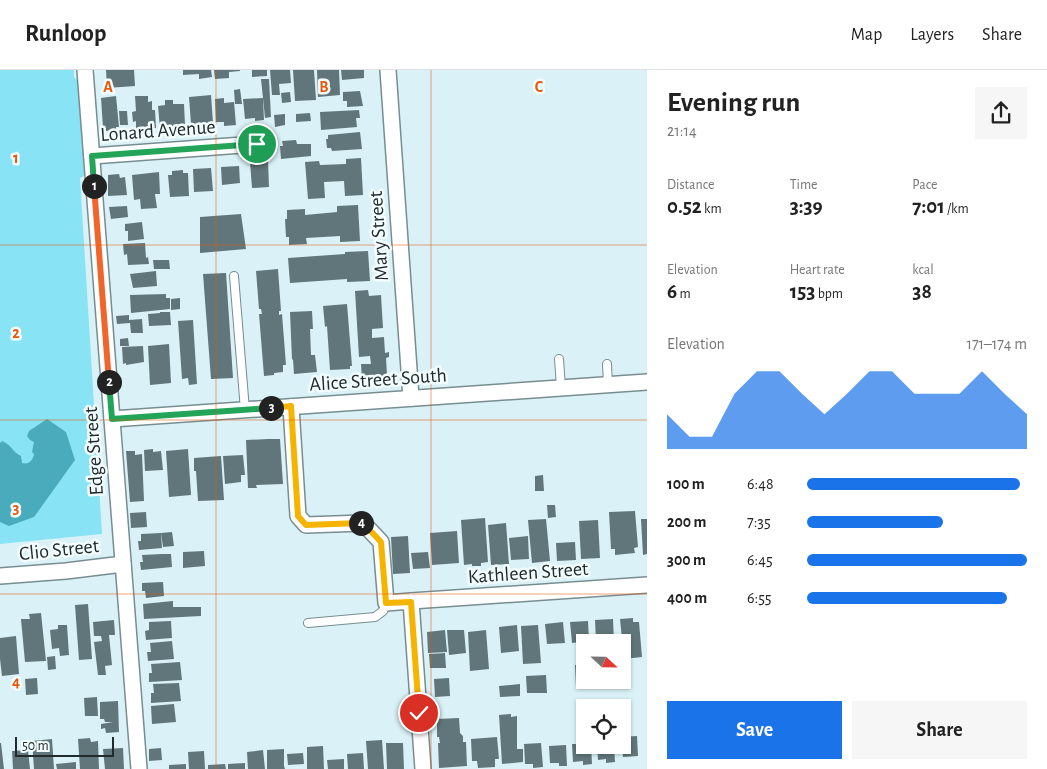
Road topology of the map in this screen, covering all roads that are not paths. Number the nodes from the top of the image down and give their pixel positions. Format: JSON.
{"nodes":[{"id":1,"x":85,"y":70,"type":"edge"},
{"id":2,"x":388,"y":70,"type":"edge"},
{"id":3,"x":257,"y":144,"type":"dead end"},
{"id":4,"x":92,"y":156,"type":"junction"},
{"id":5,"x":234,"y":276,"type":"dead end"},
{"id":6,"x":559,"y":358,"type":"dead end"},
{"id":7,"x":607,"y":364,"type":"dead end"},
{"id":8,"x":647,"y":382,"type":"edge"},
{"id":9,"x":608,"y":385,"type":"junction"},
{"id":10,"x":561,"y":388,"type":"junction"},
{"id":11,"x":411,"y":398,"type":"junction"},
{"id":12,"x":291,"y":406,"type":"junction"},
{"id":13,"x":245,"y":410,"type":"junction"},
{"id":14,"x":112,"y":419,"type":"junction"},
{"id":15,"x":123,"y":564,"type":"junction"},
{"id":16,"x":0,"y":576,"type":"edge"},
{"id":17,"x":647,"y":585,"type":"edge"},
{"id":18,"x":411,"y":602,"type":"junction"},
{"id":19,"x":386,"y":603,"type":"junction"},
{"id":20,"x":308,"y":623,"type":"dead end"},
{"id":21,"x":138,"y":769,"type":"edge"},
{"id":22,"x":423,"y":769,"type":"edge"}],
"edges":[{"from":1,"to":4,"type":"street","name":"Edge Street"},
{"from":2,"to":11,"type":"street","name":"Mary Street"},
{"from":3,"to":4,"type":"street","name":"Lonard Avenue"},
{"from":4,"to":14,"type":"street","name":"Edge Street"},
{"from":5,"to":13,"type":"lane"},
{"from":6,"to":10,"type":"lane"},
{"from":7,"to":9,"type":"lane"},
{"from":8,"to":9,"type":"street","name":"Alice Street South"},
{"from":9,"to":10,"type":"street","name":"Alice Street South"},
{"from":10,"to":11,"type":"street","name":"Alice Street South"},
{"from":11,"to":12,"type":"street","name":"Alice Street South"},
{"from":12,"to":13,"type":"street","name":"Alice Street South"},
{"from":12,"to":19,"type":"street"},
{"from":13,"to":14,"type":"street","name":"Alice Street South"},
{"from":14,"to":15,"type":"street","name":"Edge Street"},
{"from":15,"to":16,"type":"street","name":"Clio Street"},
{"from":15,"to":21,"type":"street","name":"Edge Street"},
{"from":17,"to":18,"type":"street","name":"Kathleen Street"},
{"from":18,"to":19,"type":"street","name":"Kathleen Street"},
{"from":18,"to":22,"type":"street"},
{"from":19,"to":20,"type":"lane"}]}
